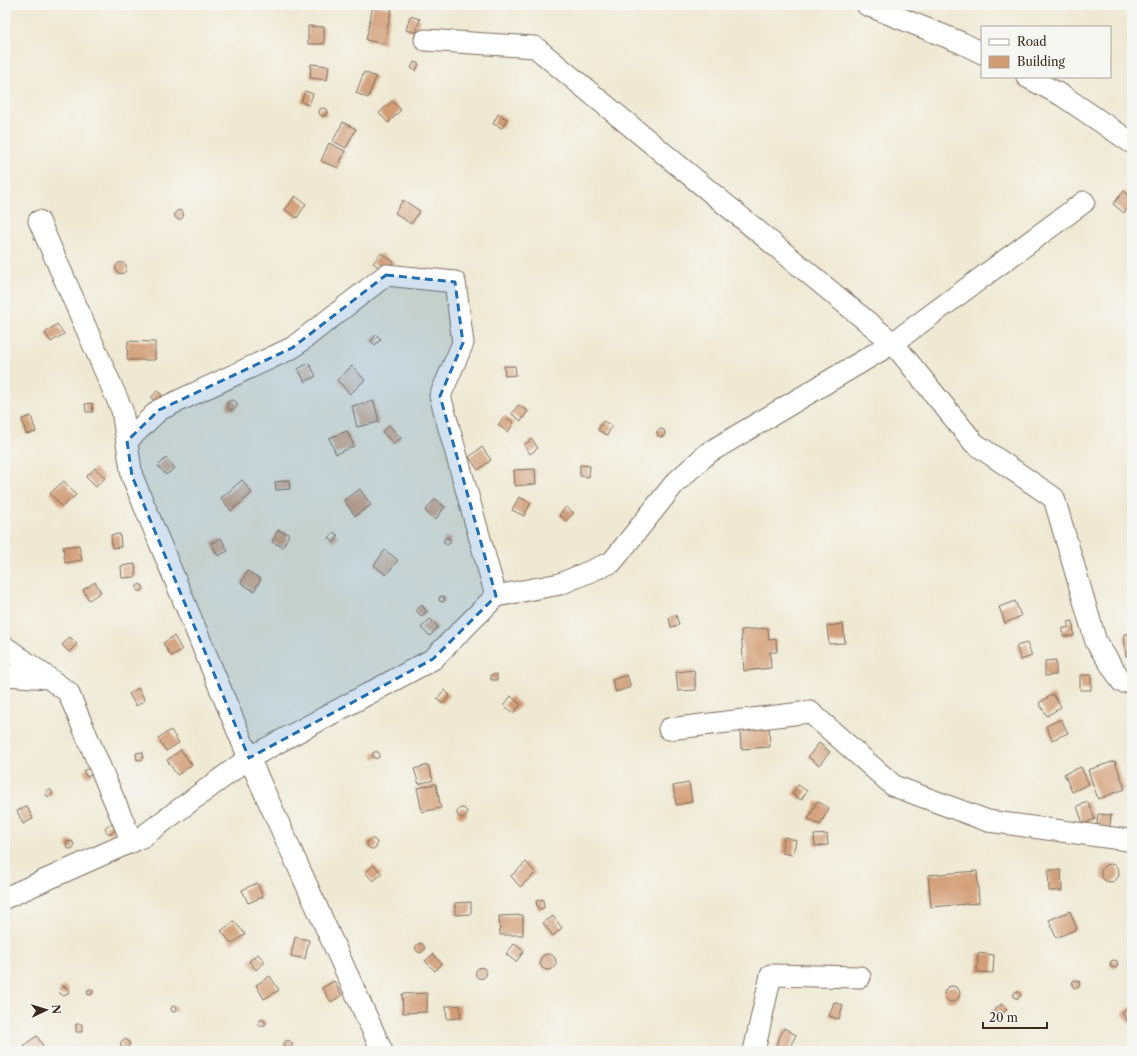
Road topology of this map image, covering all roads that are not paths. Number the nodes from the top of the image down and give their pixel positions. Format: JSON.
{"nodes":[{"id":1,"x":867,"y":5,"type":"edge"},
{"id":2,"x":425,"y":40,"type":"dead end"},
{"id":3,"x":981,"y":52,"type":"edge"},
{"id":4,"x":1029,"y":78,"type":"edge"},
{"id":5,"x":1132,"y":143,"type":"edge"},
{"id":6,"x":1084,"y":202,"type":"dead end"},
{"id":7,"x":39,"y":221,"type":"dead end"},
{"id":8,"x":893,"y":343,"type":"junction"},
{"id":9,"x":127,"y":441,"type":"junction"},
{"id":10,"x":496,"y":596,"type":"junction"},
{"id":11,"x":5,"y":647,"type":"edge"},
{"id":12,"x":5,"y":674,"type":"edge"},
{"id":13,"x":49,"y":678,"type":"junction"},
{"id":14,"x":1122,"y":682,"type":"dead end"},
{"id":15,"x":669,"y":729,"type":"dead end"},
{"id":16,"x":249,"y":758,"type":"junction"},
{"id":17,"x":132,"y":842,"type":"junction"},
{"id":18,"x":1132,"y":842,"type":"edge"},
{"id":19,"x":5,"y":898,"type":"edge"},
{"id":20,"x":860,"y":977,"type":"dead end"},
{"id":21,"x":382,"y":1051,"type":"edge"},
{"id":22,"x":754,"y":1051,"type":"edge"}],
"edges":[{"from":1,"to":3,"type":"street"},
{"from":2,"to":8,"type":"street"},
{"from":4,"to":5,"type":"street"},
{"from":6,"to":8,"type":"street"},
{"from":7,"to":9,"type":"street"},
{"from":8,"to":10,"type":"street"},
{"from":8,"to":14,"type":"street"},
{"from":9,"to":10,"type":"street"},
{"from":9,"to":16,"type":"street"},
{"from":10,"to":16,"type":"street"},
{"from":11,"to":13,"type":"street"},
{"from":12,"to":13,"type":"street"},
{"from":13,"to":17,"type":"street"},
{"from":15,"to":18,"type":"street"},
{"from":16,"to":17,"type":"street"},
{"from":16,"to":21,"type":"street"},
{"from":17,"to":19,"type":"street"},
{"from":20,"to":22,"type":"street"}]}
